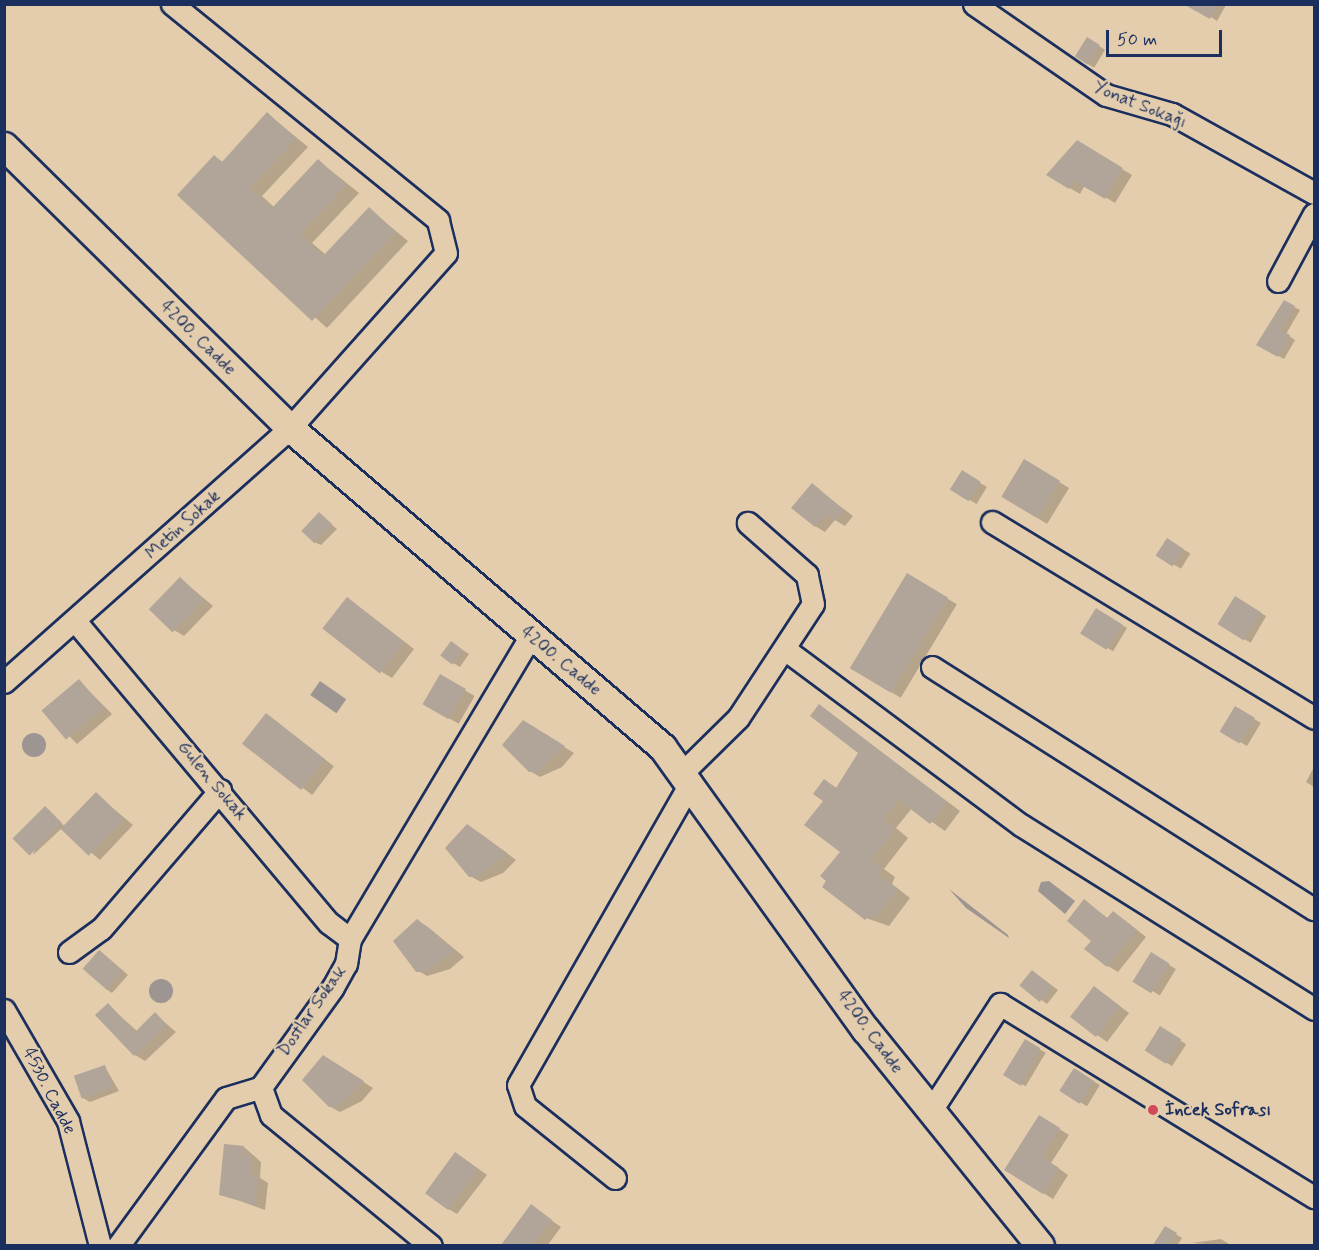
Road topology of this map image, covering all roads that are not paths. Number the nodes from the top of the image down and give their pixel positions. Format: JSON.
{"nodes":[{"id":1,"x":172,"y":4,"type":"edge"},
{"id":2,"x":974,"y":4,"type":"edge"},
{"id":3,"x":4,"y":146,"type":"edge"},
{"id":4,"x":1314,"y":193,"type":"edge"},
{"id":5,"x":1314,"y":214,"type":"edge"},
{"id":6,"x":1278,"y":281,"type":"dead end"},
{"id":7,"x":290,"y":429,"type":"junction"},
{"id":8,"x":992,"y":522,"type":"dead end"},
{"id":9,"x":748,"y":523,"type":"dead end"},
{"id":10,"x":76,"y":622,"type":"junction"},
{"id":11,"x":531,"y":635,"type":"junction"},
{"id":12,"x":786,"y":650,"type":"junction"},
{"id":13,"x":932,"y":667,"type":"dead end"},
{"id":14,"x":4,"y":682,"type":"edge"},
{"id":15,"x":1314,"y":718,"type":"edge"},
{"id":16,"x":687,"y":777,"type":"junction"},
{"id":17,"x":220,"y":790,"type":"junction"},
{"id":18,"x":1314,"y":909,"type":"edge"},
{"id":19,"x":350,"y":939,"type":"junction"},
{"id":20,"x":69,"y":952,"type":"dead end"},
{"id":21,"x":1314,"y":1009,"type":"edge"},
{"id":22,"x":4,"y":1010,"type":"edge"},
{"id":23,"x":261,"y":1087,"type":"junction"},
{"id":24,"x":930,"y":1112,"type":"junction"},
{"id":25,"x":615,"y":1178,"type":"dead end"},
{"id":26,"x":1314,"y":1197,"type":"edge"},
{"id":27,"x":100,"y":1245,"type":"edge"},
{"id":28,"x":118,"y":1245,"type":"edge"},
{"id":29,"x":431,"y":1245,"type":"edge"},
{"id":30,"x":1040,"y":1245,"type":"edge"}],
"edges":[{"from":1,"to":7,"type":"street","name":"Metin Sokak"},
{"from":2,"to":4,"type":"street","name":"Yonat Sokağı"},
{"from":3,"to":7,"type":"main road","name":"4200. Cadde"},
{"from":5,"to":6,"type":"street"},
{"from":7,"to":10,"type":"street","name":"Metin Sokak"},
{"from":7,"to":11,"type":"main road","name":"4200. Cadde"},
{"from":8,"to":15,"type":"street"},
{"from":9,"to":12,"type":"street"},
{"from":10,"to":14,"type":"street"},
{"from":10,"to":17,"type":"street","name":"Gulen Sokak"},
{"from":11,"to":16,"type":"main road","name":"4200. Cadde"},
{"from":11,"to":19,"type":"street","name":"Dostlar Sokak"},
{"from":12,"to":16,"type":"street"},
{"from":12,"to":21,"type":"street"},
{"from":13,"to":18,"type":"street"},
{"from":16,"to":24,"type":"main road","name":"4200. Cadde"},
{"from":16,"to":25,"type":"street"},
{"from":17,"to":19,"type":"street","name":"Gulen Sokak"},
{"from":17,"to":20,"type":"street"},
{"from":19,"to":23,"type":"street","name":"Dostlar Sokak"},
{"from":22,"to":27,"type":"street","name":"4530. Cadde"},
{"from":23,"to":28,"type":"street"},
{"from":23,"to":29,"type":"street"},
{"from":24,"to":26,"type":"street"},
{"from":24,"to":30,"type":"main road","name":"4200. Cadde"}]}
